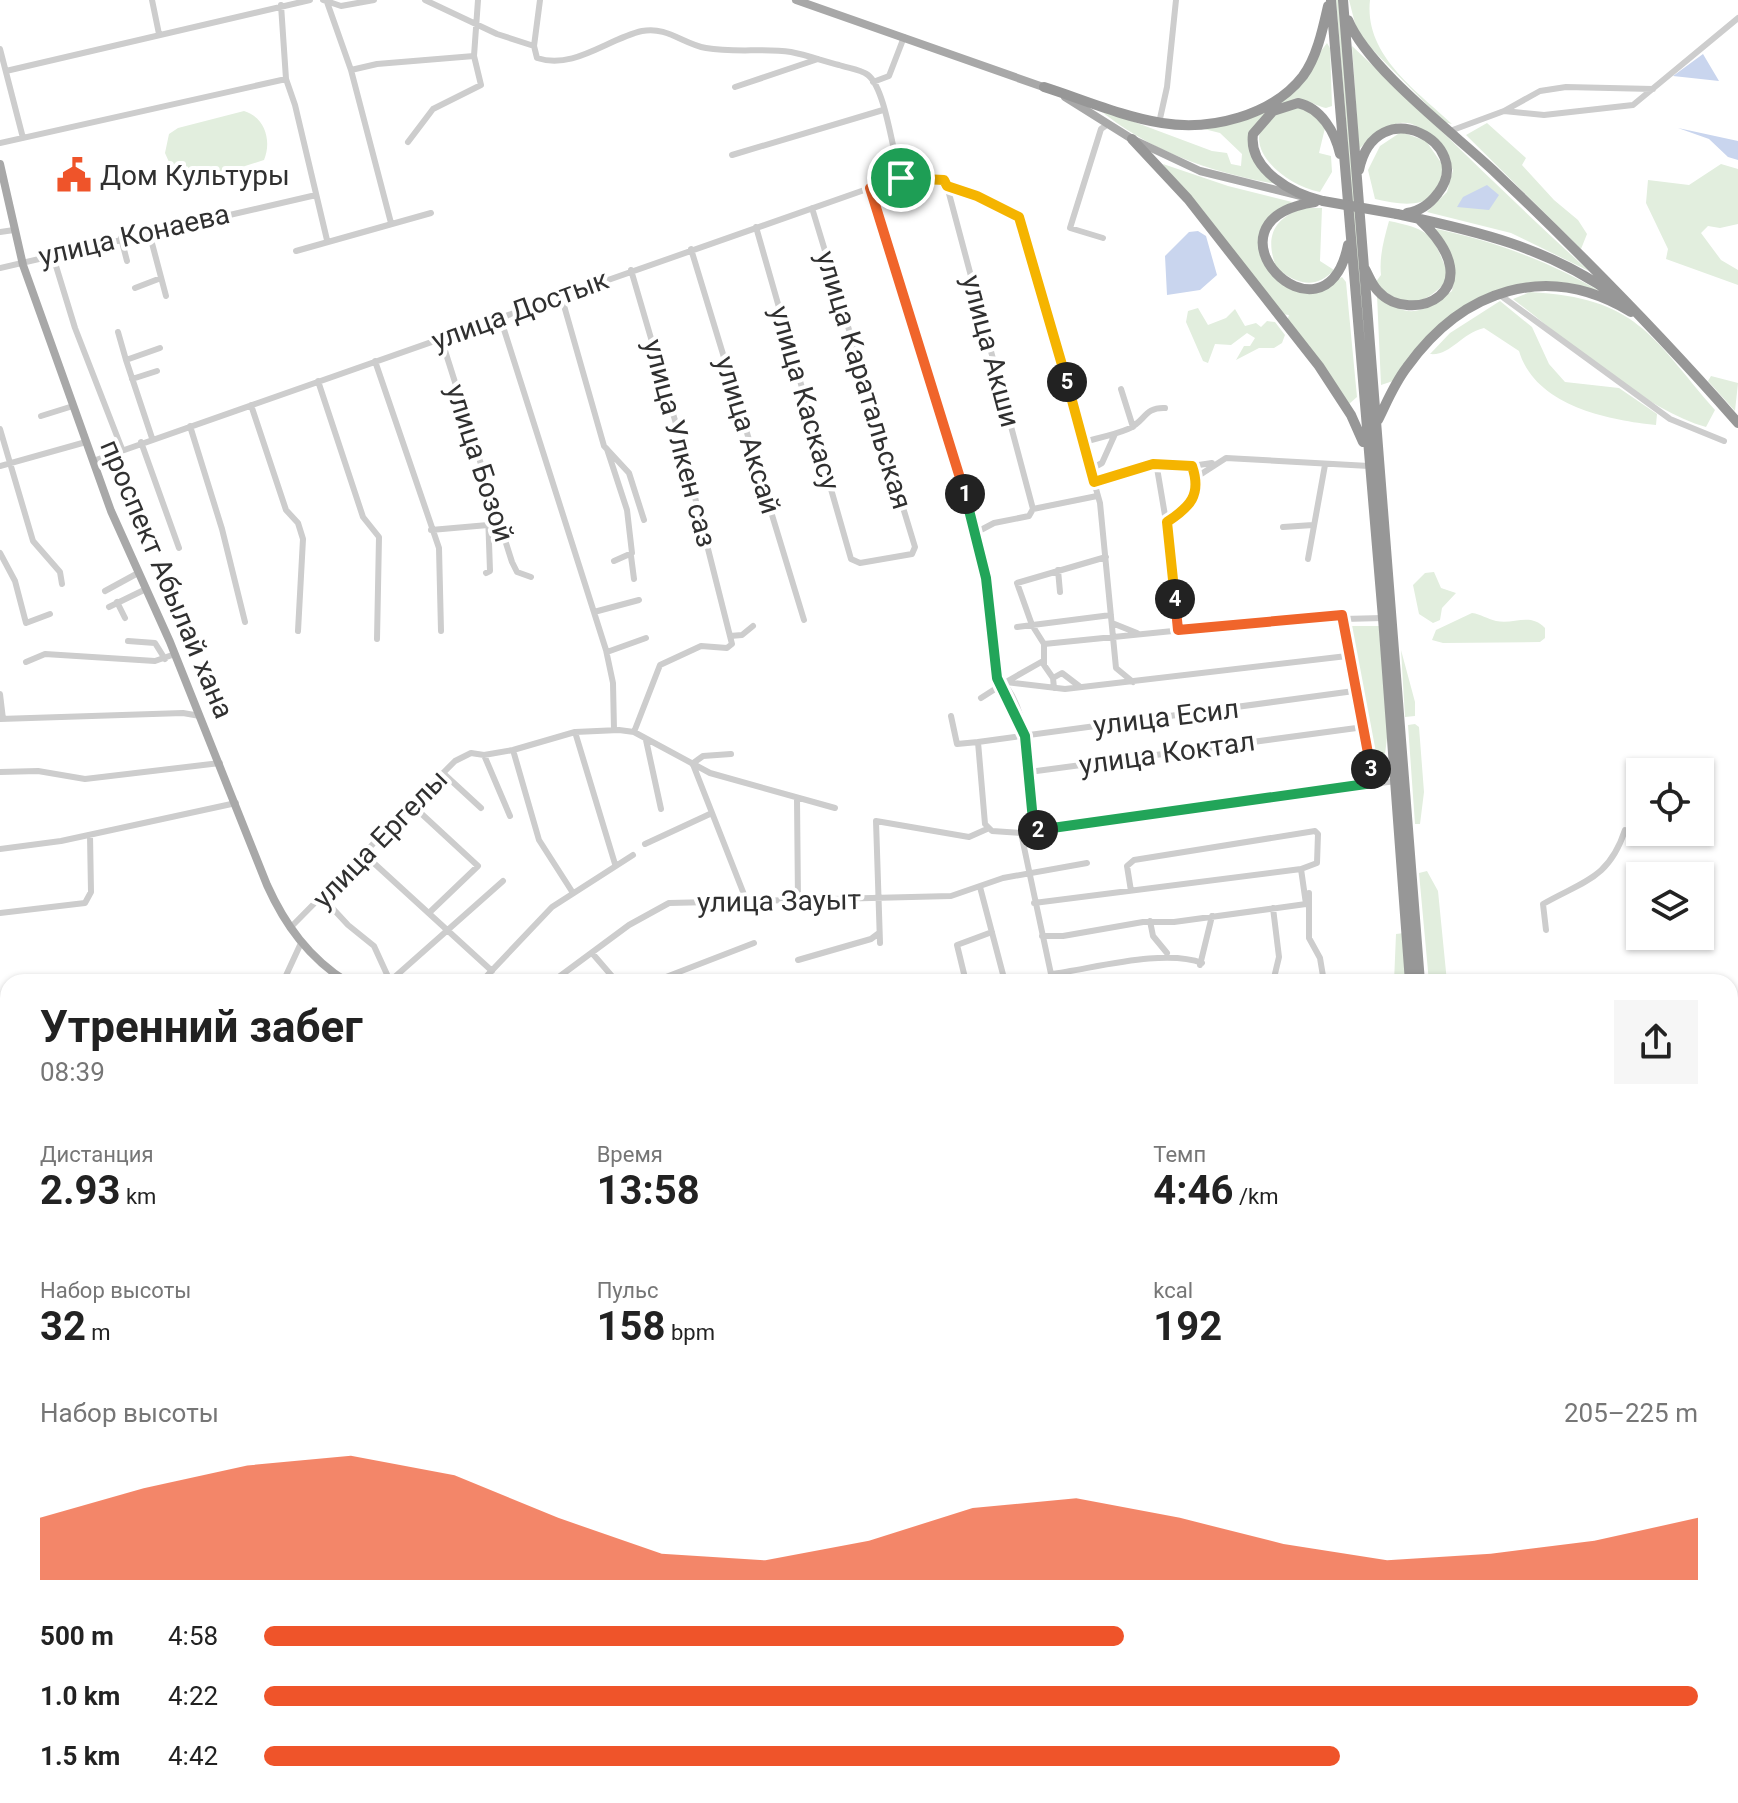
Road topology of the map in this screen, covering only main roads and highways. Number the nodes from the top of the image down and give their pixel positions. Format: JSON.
{"nodes":[{"id":1,"x":796,"y":0,"type":"edge"},
{"id":2,"x":1330,"y":0,"type":"edge"},
{"id":3,"x":1344,"y":5,"type":"edge"},
{"id":4,"x":1044,"y":87,"type":"junction"},
{"id":5,"x":1132,"y":139,"type":"junction"},
{"id":6,"x":0,"y":164,"type":"edge"},
{"id":7,"x":1352,"y":187,"type":"junction"},
{"id":8,"x":1305,"y":197,"type":"junction"},
{"id":9,"x":1323,"y":201,"type":"junction"},
{"id":10,"x":1397,"y":214,"type":"junction"},
{"id":11,"x":1418,"y":219,"type":"junction"},
{"id":12,"x":1350,"y":227,"type":"junction"},
{"id":13,"x":1363,"y":266,"type":"junction"},
{"id":14,"x":1643,"y":319,"type":"junction"},
{"id":15,"x":1377,"y":422,"type":"junction"},
{"id":16,"x":1738,"y":423,"type":"edge"},
{"id":17,"x":1369,"y":466,"type":"junction"},
{"id":18,"x":1378,"y":516,"type":"junction"},
{"id":19,"x":338,"y":974,"type":"edge"},
{"id":20,"x":1409,"y":974,"type":"edge"},
{"id":21,"x":1419,"y":974,"type":"edge"}],
"edges":[{"from":1,"to":4,"type":"main road"},
{"from":2,"to":4,"type":"highway"},
{"from":2,"to":7,"type":"highway"},
{"from":3,"to":7,"type":"highway"},
{"from":3,"to":14,"type":"highway"},
{"from":4,"to":5,"type":"main road"},
{"from":5,"to":8,"type":"main road"},
{"from":5,"to":17,"type":"highway"},
{"from":6,"to":19,"type":"main road","name":"проспект Абылай хана"},
{"from":7,"to":8,"type":"highway"},
{"from":7,"to":10,"type":"highway"},
{"from":7,"to":12,"type":"highway"},
{"from":7,"to":13,"type":"highway"},
{"from":8,"to":9,"type":"highway"},
{"from":9,"to":10,"type":"highway","bridge":true},
{"from":9,"to":12,"type":"highway"},
{"from":10,"to":11,"type":"highway"},
{"from":11,"to":13,"type":"highway"},
{"from":11,"to":14,"type":"highway"},
{"from":12,"to":17,"type":"highway"},
{"from":13,"to":15,"type":"highway"},
{"from":14,"to":15,"type":"highway"},
{"from":14,"to":16,"type":"highway"},
{"from":15,"to":18,"type":"highway"},
{"from":17,"to":18,"type":"highway"},
{"from":18,"to":20,"type":"highway"},
{"from":18,"to":21,"type":"highway"}]}
